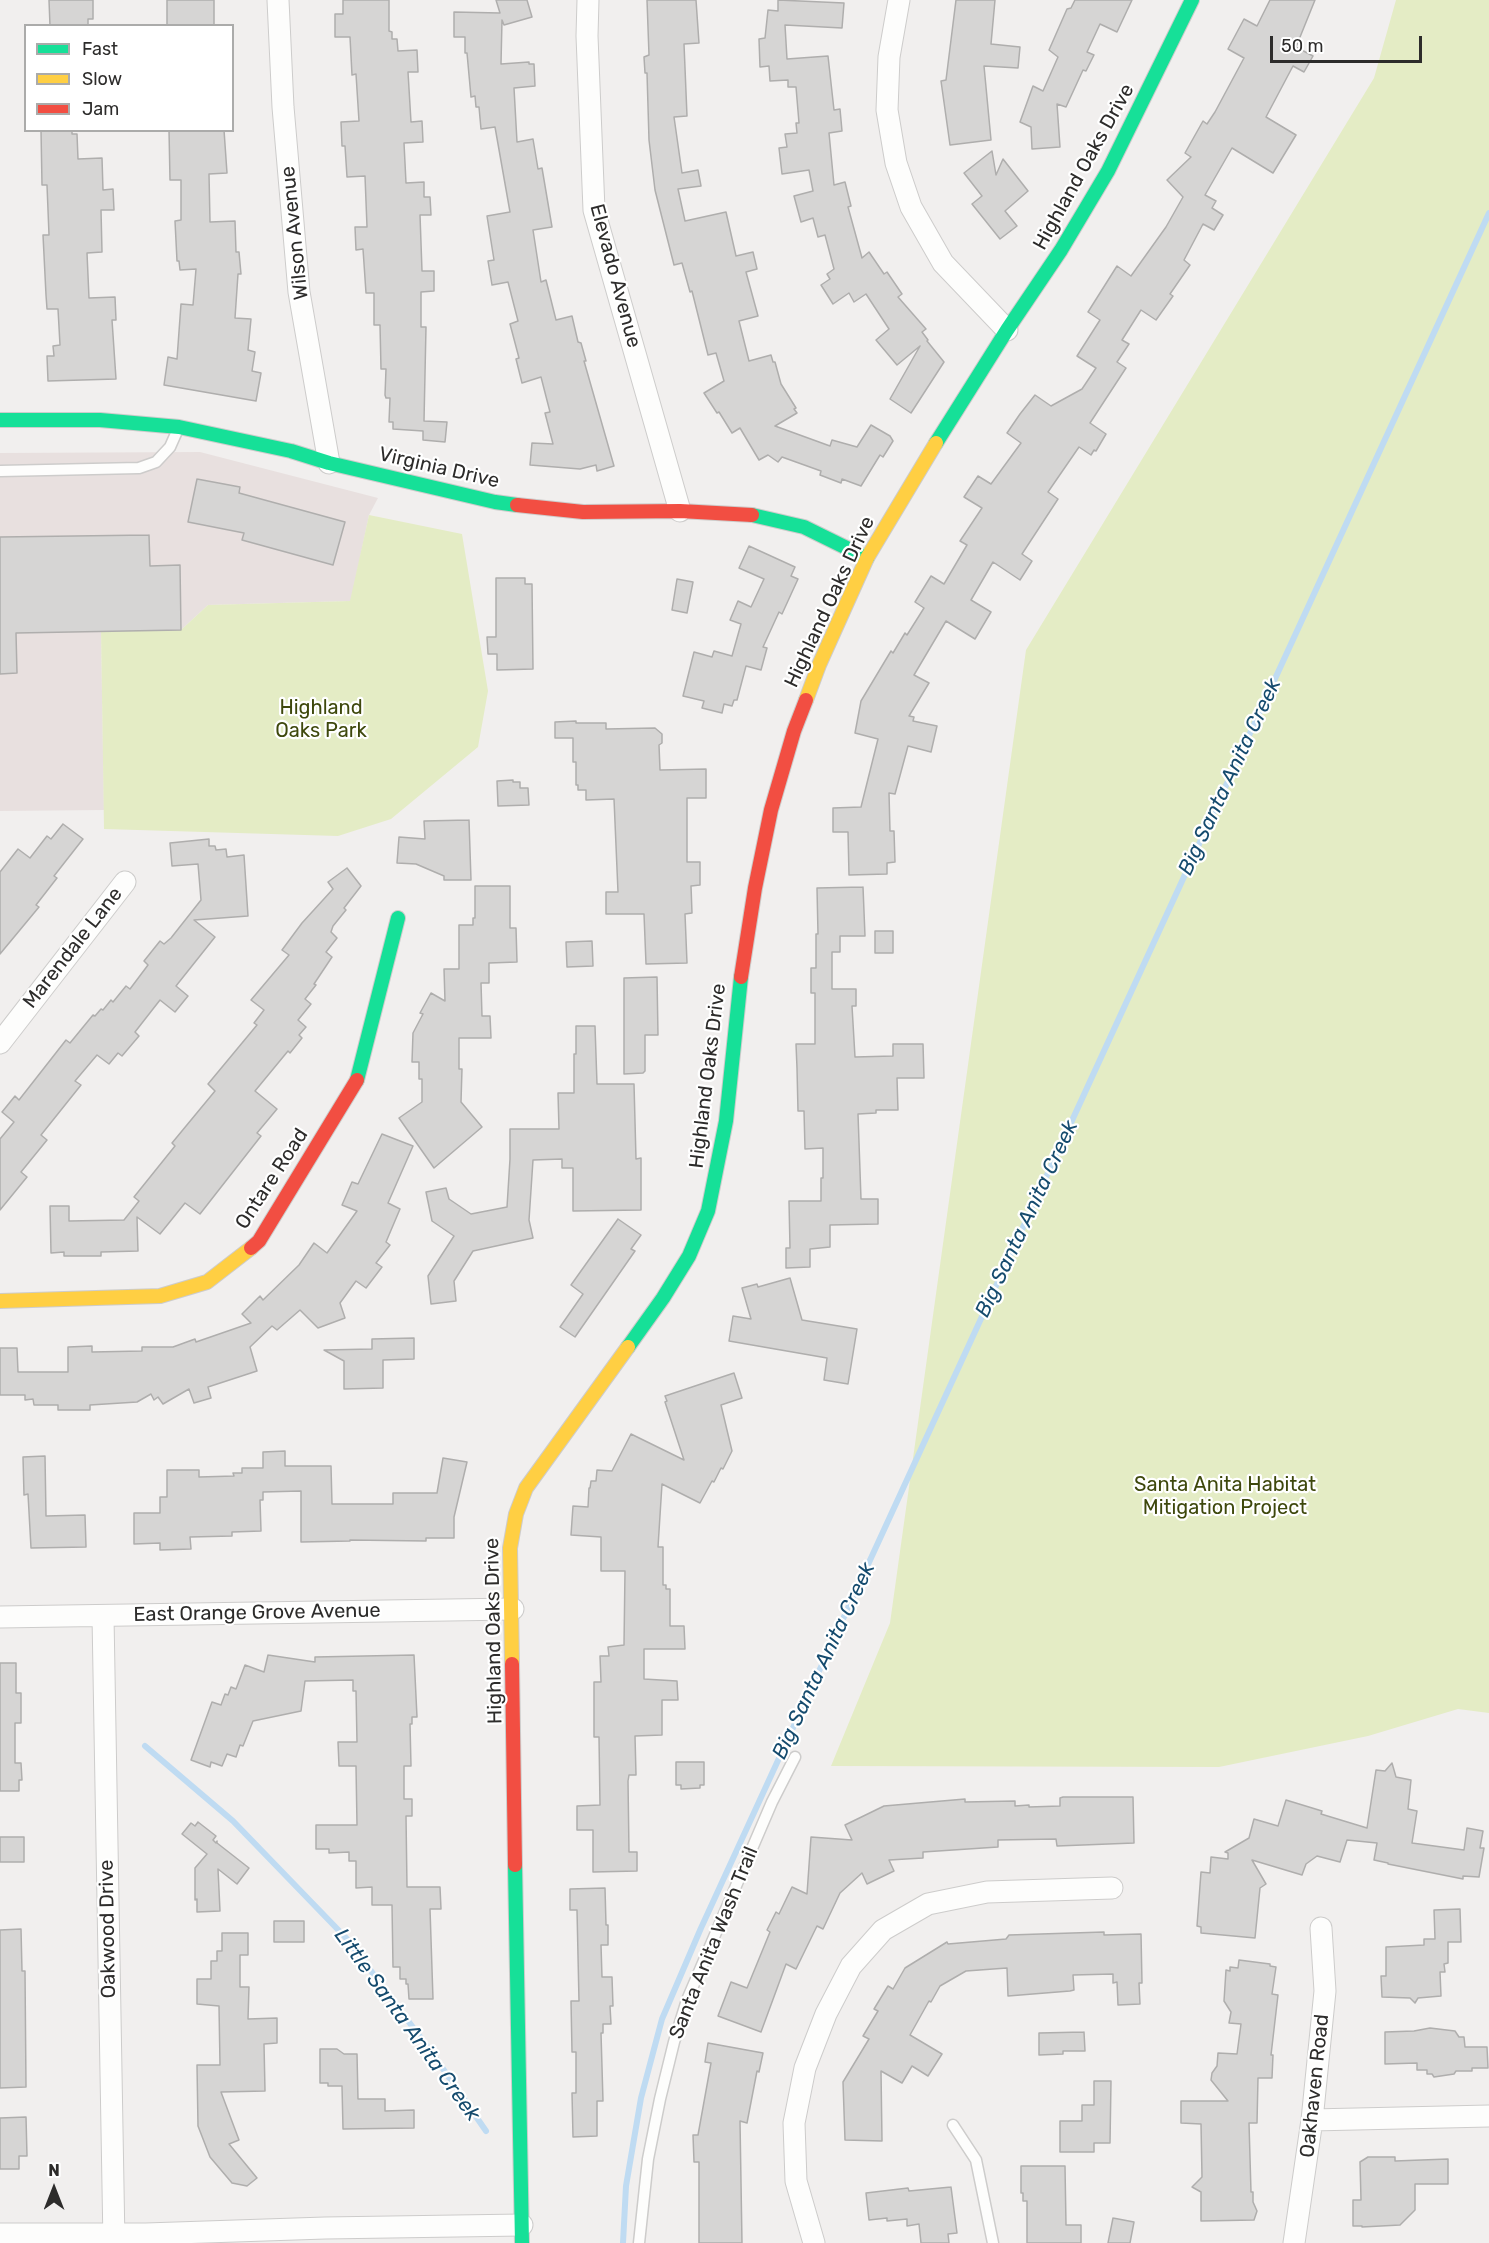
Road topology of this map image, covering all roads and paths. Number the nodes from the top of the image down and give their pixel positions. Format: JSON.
{"nodes":[{"id":1,"x":278,"y":0,"type":"edge"},
{"id":2,"x":588,"y":0,"type":"edge"},
{"id":3,"x":899,"y":0,"type":"edge"},
{"id":4,"x":1192,"y":0,"type":"edge"},
{"id":5,"x":1006,"y":330,"type":"junction"},
{"id":6,"x":0,"y":420,"type":"edge"},
{"id":7,"x":178,"y":428,"type":"junction"},
{"id":8,"x":329,"y":463,"type":"junction"},
{"id":9,"x":0,"y":471,"type":"edge"},
{"id":10,"x":680,"y":511,"type":"junction"},
{"id":11,"x":867,"y":558,"type":"junction"},
{"id":12,"x":125,"y":882,"type":"dead end"},
{"id":13,"x":398,"y":918,"type":"dead end"},
{"id":14,"x":0,"y":1042,"type":"edge"},
{"id":15,"x":0,"y":1301,"type":"edge"},
{"id":16,"x":513,"y":1610,"type":"junction"},
{"id":17,"x":103,"y":1616,"type":"junction"},
{"id":18,"x":0,"y":1617,"type":"edge"},
{"id":19,"x":795,"y":1757,"type":"dead end"},
{"id":20,"x":1112,"y":1888,"type":"dead end"},
{"id":21,"x":1321,"y":1928,"type":"dead end"},
{"id":22,"x":1489,"y":2116,"type":"edge"},
{"id":23,"x":1312,"y":2120,"type":"junction"},
{"id":24,"x":953,"y":2125,"type":"dead end"},
{"id":25,"x":0,"y":2234,"type":"edge"},
{"id":26,"x":522,"y":2234,"type":"edge"},
{"id":27,"x":114,"y":2238,"type":"edge"},
{"id":28,"x":639,"y":2243,"type":"edge"},
{"id":29,"x":814,"y":2243,"type":"edge"},
{"id":30,"x":993,"y":2243,"type":"edge"},
{"id":31,"x":1294,"y":2243,"type":"edge"}],
"edges":[{"from":1,"to":8,"type":"street","name":"Wilson Avenue"},
{"from":2,"to":10,"type":"street","name":"Elevado Avenue"},
{"from":3,"to":5,"type":"street"},
{"from":4,"to":5,"type":"street","name":"Highland Oaks Drive"},
{"from":5,"to":11,"type":"street","name":"Highland Oaks Drive"},
{"from":6,"to":7,"type":"street","name":"Virginia Drive"},
{"from":7,"to":8,"type":"street","name":"Virginia Drive"},
{"from":7,"to":9,"type":"lane"},
{"from":8,"to":10,"type":"street","name":"Virginia Drive"},
{"from":10,"to":11,"type":"street","name":"Virginia Drive"},
{"from":11,"to":16,"type":"street","name":"Highland Oaks Drive"},
{"from":12,"to":14,"type":"street","name":"Marendale Lane"},
{"from":13,"to":15,"type":"street","name":"Ontare Road"},
{"from":16,"to":17,"type":"street","name":"East Orange Grove Avenue"},
{"from":16,"to":26,"type":"street","name":"Highland Oaks Drive"},
{"from":17,"to":18,"type":"street","name":"East Orange Grove Avenue"},
{"from":17,"to":27,"type":"street","name":"Oakwood Drive"},
{"from":19,"to":28,"type":"lane","name":"Santa Anita Wash Trail"},
{"from":20,"to":29,"type":"street"},
{"from":21,"to":23,"type":"street","name":"Oakhaven Road"},
{"from":22,"to":23,"type":"street"},
{"from":23,"to":31,"type":"street","name":"Oakhaven Road"},
{"from":24,"to":30,"type":"lane"},
{"from":25,"to":27,"type":"street"},
{"from":26,"to":27,"type":"street"}]}
